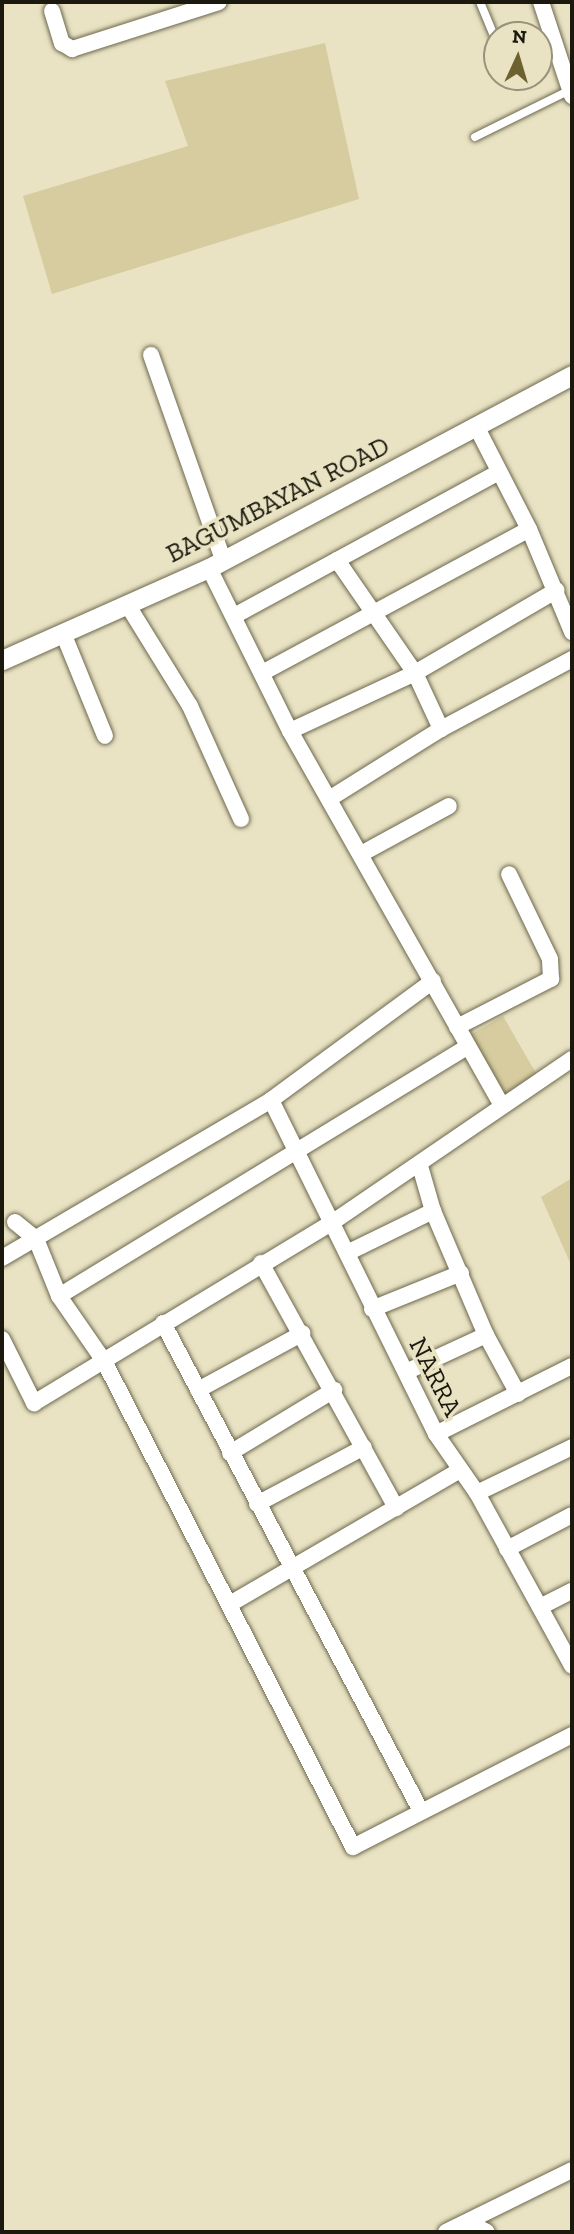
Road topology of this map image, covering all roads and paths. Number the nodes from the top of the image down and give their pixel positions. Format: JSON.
{"nodes":[{"id":1,"x":219,"y":2,"type":"edge"},
{"id":2,"x":480,"y":2,"type":"edge"},
{"id":3,"x":541,"y":2,"type":"edge"},
{"id":4,"x":52,"y":11,"type":"dead end"},
{"id":5,"x":488,"y":21,"type":"edge"},
{"id":6,"x":571,"y":93,"type":"edge"},
{"id":7,"x":475,"y":137,"type":"dead end"},
{"id":8,"x":151,"y":355,"type":"dead end"},
{"id":9,"x":572,"y":375,"type":"edge"},
{"id":10,"x":476,"y":426,"type":"junction"},
{"id":11,"x":497,"y":473,"type":"junction"},
{"id":12,"x":529,"y":529,"type":"junction"},
{"id":13,"x":337,"y":560,"type":"junction"},
{"id":14,"x":216,"y":564,"type":"junction"},
{"id":15,"x":557,"y":590,"type":"junction"},
{"id":16,"x":128,"y":604,"type":"junction"},
{"id":17,"x":373,"y":613,"type":"junction"},
{"id":18,"x":234,"y":616,"type":"junction"},
{"id":19,"x":572,"y":632,"type":"edge"},
{"id":20,"x":63,"y":633,"type":"junction"},
{"id":21,"x":572,"y":659,"type":"edge"},
{"id":22,"x":2,"y":660,"type":"edge"},
{"id":23,"x":262,"y":673,"type":"junction"},
{"id":24,"x":415,"y":673,"type":"junction"},
{"id":25,"x":441,"y":729,"type":"junction"},
{"id":26,"x":290,"y":731,"type":"junction"},
{"id":27,"x":105,"y":736,"type":"dead end"},
{"id":28,"x":329,"y":799,"type":"junction"},
{"id":29,"x":449,"y":806,"type":"dead end"},
{"id":30,"x":241,"y":819,"type":"dead end"},
{"id":31,"x":361,"y":854,"type":"junction"},
{"id":32,"x":509,"y":874,"type":"dead end"},
{"id":33,"x":433,"y":981,"type":"junction"},
{"id":34,"x":457,"y":1027,"type":"junction"},
{"id":35,"x":467,"y":1047,"type":"junction"},
{"id":36,"x":572,"y":1059,"type":"edge"},
{"id":37,"x":271,"y":1100,"type":"junction"},
{"id":38,"x":502,"y":1106,"type":"junction"},
{"id":39,"x":300,"y":1151,"type":"junction"},
{"id":40,"x":420,"y":1166,"type":"junction"},
{"id":41,"x":433,"y":1211,"type":"junction"},
{"id":42,"x":15,"y":1222,"type":"dead end"},
{"id":43,"x":330,"y":1224,"type":"junction"},
{"id":44,"x":36,"y":1239,"type":"junction"},
{"id":45,"x":347,"y":1253,"type":"junction"},
{"id":46,"x":2,"y":1258,"type":"edge"},
{"id":47,"x":261,"y":1263,"type":"junction"},
{"id":48,"x":461,"y":1273,"type":"junction"},
{"id":49,"x":59,"y":1296,"type":"junction"},
{"id":50,"x":372,"y":1309,"type":"junction"},
{"id":51,"x":163,"y":1323,"type":"junction"},
{"id":52,"x":303,"y":1333,"type":"junction"},
{"id":53,"x":486,"y":1335,"type":"junction"},
{"id":54,"x":2,"y":1339,"type":"edge"},
{"id":55,"x":104,"y":1362,"type":"junction"},
{"id":56,"x":572,"y":1366,"type":"edge"},
{"id":57,"x":408,"y":1371,"type":"junction"},
{"id":58,"x":198,"y":1390,"type":"junction"},
{"id":59,"x":334,"y":1391,"type":"junction"},
{"id":60,"x":518,"y":1394,"type":"junction"},
{"id":61,"x":436,"y":1434,"type":"junction"},
{"id":62,"x":364,"y":1447,"type":"junction"},
{"id":63,"x":572,"y":1447,"type":"edge"},
{"id":64,"x":230,"y":1452,"type":"junction"},
{"id":65,"x":460,"y":1470,"type":"junction"},
{"id":66,"x":477,"y":1493,"type":"junction"},
{"id":67,"x":257,"y":1504,"type":"junction"},
{"id":68,"x":396,"y":1508,"type":"junction"},
{"id":69,"x":572,"y":1515,"type":"edge"},
{"id":70,"x":507,"y":1549,"type":"junction"},
{"id":71,"x":290,"y":1569,"type":"junction"},
{"id":72,"x":572,"y":1591,"type":"edge"},
{"id":73,"x":230,"y":1604,"type":"junction"},
{"id":74,"x":540,"y":1607,"type":"junction"},
{"id":75,"x":572,"y":1667,"type":"edge"},
{"id":76,"x":572,"y":1735,"type":"edge"},
{"id":77,"x":421,"y":1811,"type":"junction"},
{"id":78,"x":572,"y":2170,"type":"edge"},
{"id":79,"x":468,"y":2222,"type":"junction"},
{"id":80,"x":446,"y":2232,"type":"edge"},
{"id":81,"x":487,"y":2232,"type":"edge"}],
"edges":[{"from":1,"to":4,"type":"street"},
{"from":2,"to":5,"type":"lane"},
{"from":3,"to":6,"type":"street"},
{"from":6,"to":7,"type":"lane"},
{"from":8,"to":14,"type":"street"},
{"from":9,"to":10,"type":"street","name":"BAGUMBAYAN ROAD"},
{"from":10,"to":11,"type":"street"},
{"from":10,"to":14,"type":"street","name":"BAGUMBAYAN ROAD"},
{"from":11,"to":12,"type":"street"},
{"from":11,"to":13,"type":"street"},
{"from":12,"to":15,"type":"street"},
{"from":12,"to":17,"type":"street"},
{"from":13,"to":17,"type":"street"},
{"from":13,"to":18,"type":"street"},
{"from":14,"to":16,"type":"street","name":"BAGUMBAYAN ROAD"},
{"from":14,"to":18,"type":"street"},
{"from":15,"to":19,"type":"street"},
{"from":15,"to":24,"type":"street"},
{"from":16,"to":20,"type":"street","name":"BAGUMBAYAN ROAD"},
{"from":16,"to":30,"type":"street"},
{"from":17,"to":23,"type":"street"},
{"from":17,"to":24,"type":"street"},
{"from":18,"to":23,"type":"street"},
{"from":20,"to":22,"type":"street","name":"BAGUMBAYAN ROAD"},
{"from":20,"to":27,"type":"street"},
{"from":21,"to":25,"type":"street"},
{"from":23,"to":26,"type":"street"},
{"from":24,"to":25,"type":"street"},
{"from":24,"to":26,"type":"street"},
{"from":25,"to":28,"type":"street"},
{"from":26,"to":28,"type":"street"},
{"from":28,"to":31,"type":"street"},
{"from":29,"to":31,"type":"street"},
{"from":31,"to":33,"type":"street"},
{"from":32,"to":34,"type":"street"},
{"from":33,"to":34,"type":"street"},
{"from":33,"to":37,"type":"street"},
{"from":34,"to":35,"type":"street"},
{"from":35,"to":38,"type":"street"},
{"from":35,"to":39,"type":"street"},
{"from":36,"to":38,"type":"street"},
{"from":37,"to":39,"type":"street","name":"NARRA"},
{"from":37,"to":44,"type":"street"},
{"from":38,"to":40,"type":"street"},
{"from":39,"to":43,"type":"street","name":"NARRA"},
{"from":39,"to":49,"type":"street"},
{"from":40,"to":41,"type":"street"},
{"from":40,"to":43,"type":"street"},
{"from":41,"to":45,"type":"street"},
{"from":41,"to":48,"type":"street"},
{"from":42,"to":44,"type":"street"},
{"from":43,"to":45,"type":"street","name":"NARRA"},
{"from":43,"to":47,"type":"street"},
{"from":44,"to":46,"type":"street"},
{"from":44,"to":49,"type":"street"},
{"from":45,"to":50,"type":"street","name":"NARRA"},
{"from":47,"to":51,"type":"street"},
{"from":47,"to":52,"type":"street"},
{"from":48,"to":50,"type":"street"},
{"from":48,"to":53,"type":"street"},
{"from":49,"to":55,"type":"street"},
{"from":50,"to":57,"type":"street","name":"NARRA"},
{"from":51,"to":55,"type":"street"},
{"from":51,"to":58,"type":"street"},
{"from":52,"to":58,"type":"street"},
{"from":52,"to":59,"type":"street"},
{"from":53,"to":57,"type":"street"},
{"from":53,"to":60,"type":"street"},
{"from":54,"to":55,"type":"street"},
{"from":55,"to":73,"type":"street"},
{"from":56,"to":60,"type":"street"},
{"from":57,"to":61,"type":"street","name":"NARRA"},
{"from":58,"to":64,"type":"street"},
{"from":59,"to":62,"type":"street"},
{"from":59,"to":64,"type":"street"},
{"from":60,"to":61,"type":"street"},
{"from":61,"to":65,"type":"street","name":"NARRA"},
{"from":62,"to":67,"type":"street"},
{"from":62,"to":68,"type":"street"},
{"from":63,"to":66,"type":"street"},
{"from":64,"to":67,"type":"street"},
{"from":65,"to":66,"type":"street","name":"NARRA"},
{"from":65,"to":68,"type":"street"},
{"from":66,"to":70,"type":"street","name":"NARRA"},
{"from":67,"to":71,"type":"street"},
{"from":68,"to":71,"type":"street"},
{"from":69,"to":70,"type":"street"},
{"from":70,"to":74,"type":"street","name":"NARRA"},
{"from":71,"to":73,"type":"street"},
{"from":71,"to":77,"type":"street"},
{"from":72,"to":74,"type":"street"},
{"from":73,"to":77,"type":"street"},
{"from":74,"to":75,"type":"street","name":"NARRA"},
{"from":76,"to":77,"type":"street"},
{"from":78,"to":79,"type":"street"},
{"from":79,"to":80,"type":"street"},
{"from":79,"to":81,"type":"street"}]}
